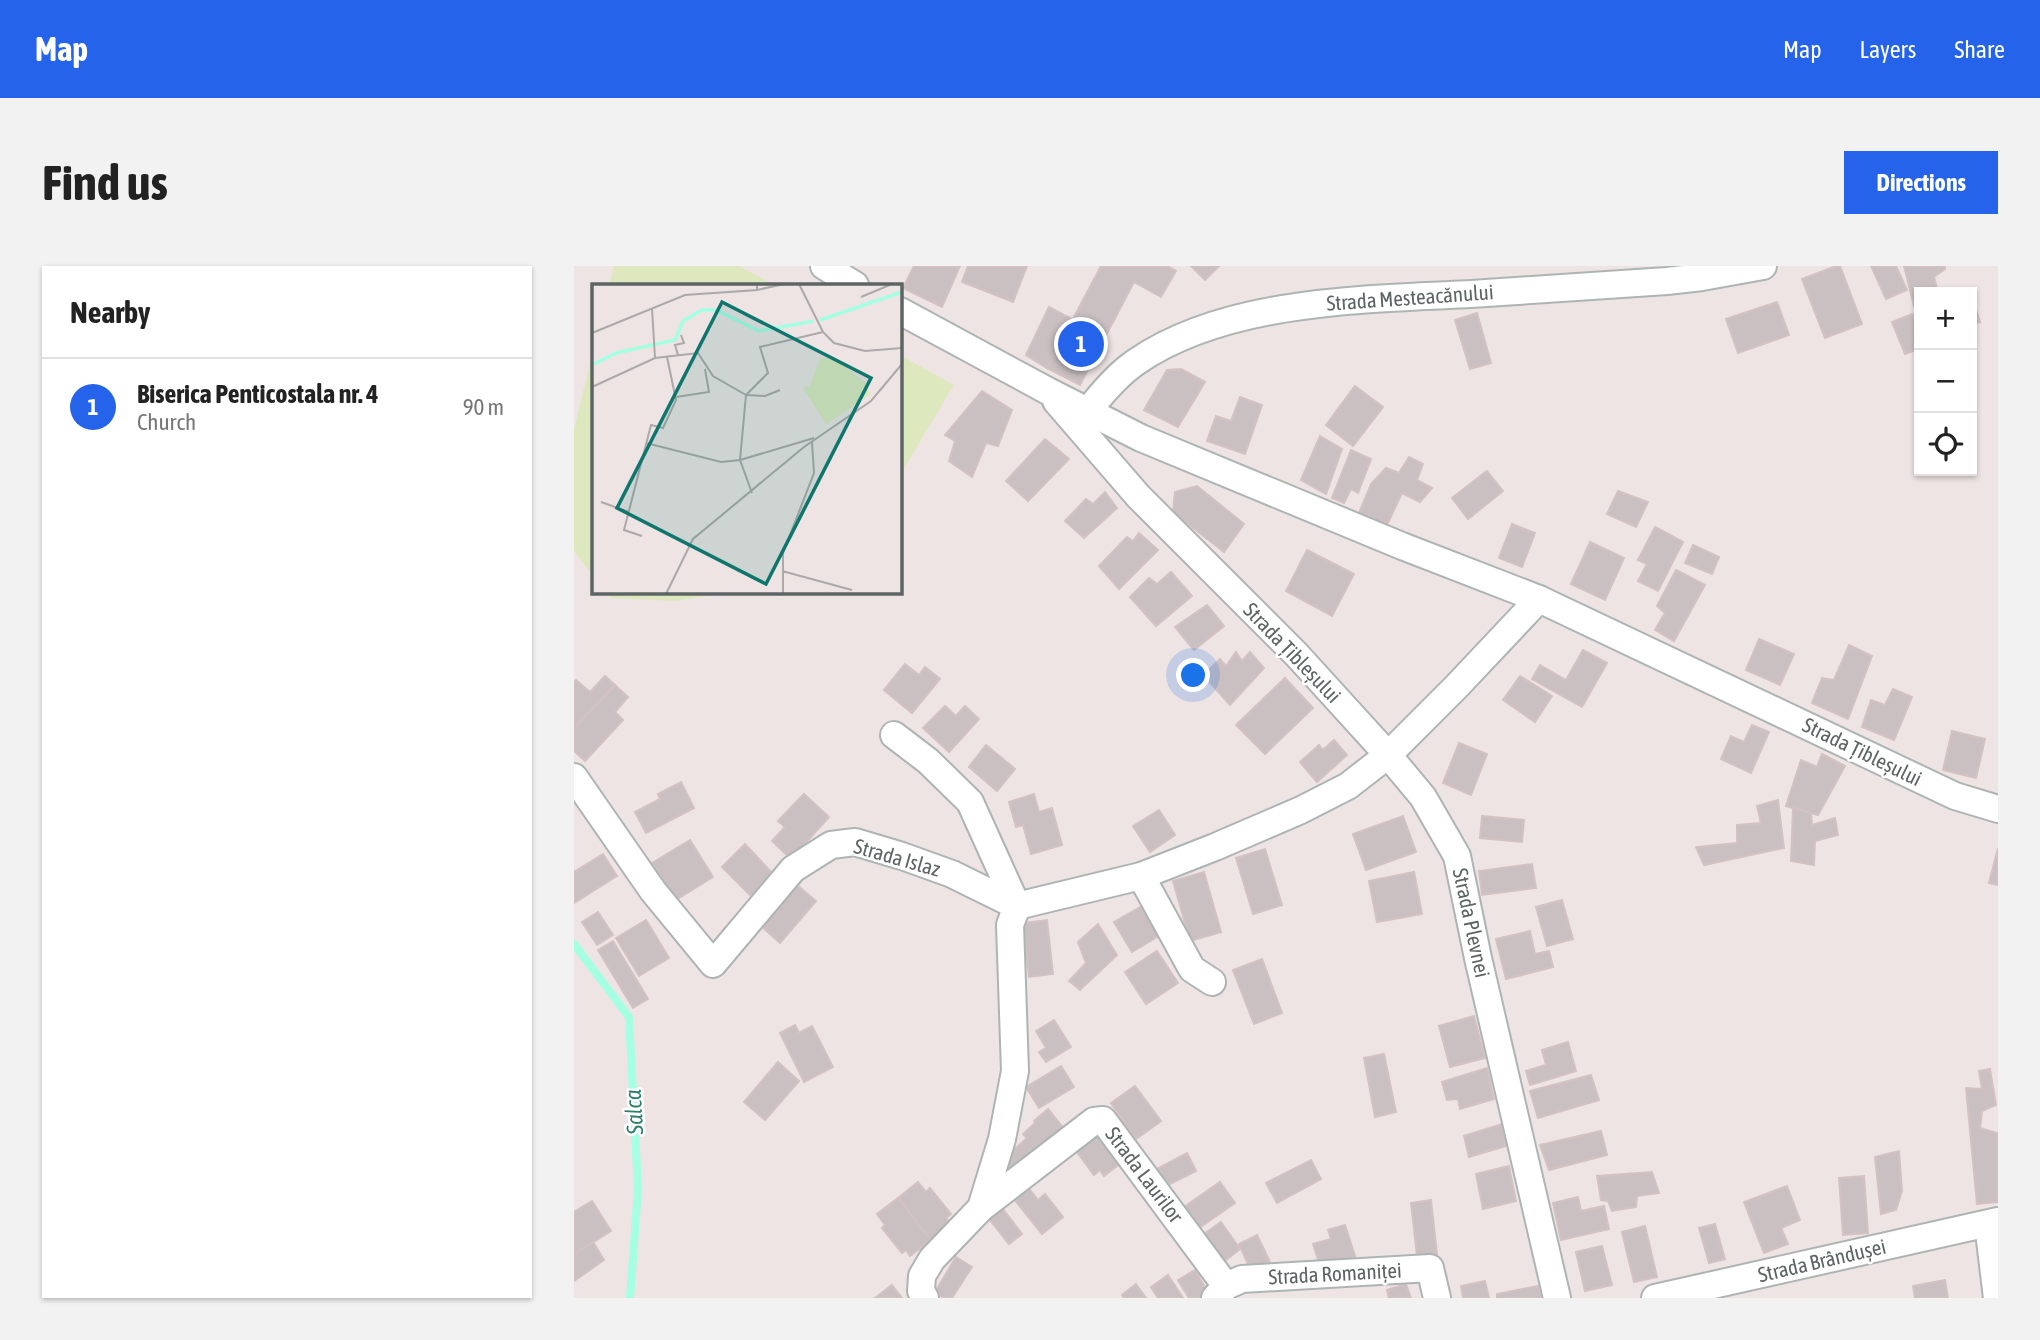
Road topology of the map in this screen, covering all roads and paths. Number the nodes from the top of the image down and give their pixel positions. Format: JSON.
{"nodes":[{"id":1,"x":824,"y":266,"type":"edge"},
{"id":2,"x":1763,"y":266,"type":"edge"},
{"id":3,"x":853,"y":284,"type":"edge"},
{"id":4,"x":901,"y":312,"type":"edge"},
{"id":5,"x":1048,"y":391,"type":"junction"},
{"id":6,"x":1088,"y":411,"type":"junction"},
{"id":7,"x":1539,"y":599,"type":"junction"},
{"id":8,"x":894,"y":735,"type":"dead end"},
{"id":9,"x":1388,"y":755,"type":"junction"},
{"id":10,"x":574,"y":777,"type":"edge"},
{"id":11,"x":1998,"y":809,"type":"edge"},
{"id":12,"x":1141,"y":876,"type":"junction"},
{"id":13,"x":1017,"y":906,"type":"junction"},
{"id":14,"x":1212,"y":982,"type":"dead end"},
{"id":15,"x":981,"y":1208,"type":"junction"},
{"id":16,"x":1993,"y":1223,"type":"edge"},
{"id":17,"x":1221,"y":1292,"type":"edge"},
{"id":18,"x":923,"y":1295,"type":"edge"},
{"id":19,"x":1437,"y":1298,"type":"edge"},
{"id":20,"x":1557,"y":1298,"type":"edge"},
{"id":21,"x":1655,"y":1298,"type":"edge"},
{"id":22,"x":1997,"y":1298,"type":"edge"}],
"edges":[{"from":1,"to":3,"type":"street"},
{"from":2,"to":6,"type":"street","name":"Strada Mesteacănului"},
{"from":4,"to":5,"type":"street","name":"Strada Țibleșului"},
{"from":5,"to":6,"type":"street","name":"Strada Țibleșului"},
{"from":5,"to":9,"type":"street","name":"Strada Țibleșului"},
{"from":6,"to":7,"type":"street","name":"Strada Țibleșului"},
{"from":7,"to":9,"type":"street"},
{"from":7,"to":11,"type":"street","name":"Strada Țibleșului"},
{"from":8,"to":13,"type":"street"},
{"from":9,"to":12,"type":"street"},
{"from":9,"to":20,"type":"street","name":"Strada Plevnei"},
{"from":10,"to":13,"type":"street","name":"Strada Islaz"},
{"from":12,"to":13,"type":"street"},
{"from":12,"to":14,"type":"street"},
{"from":13,"to":15,"type":"street"},
{"from":15,"to":17,"type":"street","name":"Strada Laurilor"},
{"from":15,"to":18,"type":"street"},
{"from":16,"to":21,"type":"street","name":"Strada Brândușei"},
{"from":16,"to":22,"type":"street","name":"Strada Brândușei"},
{"from":17,"to":19,"type":"street","name":"Strada Romaniței"}]}
